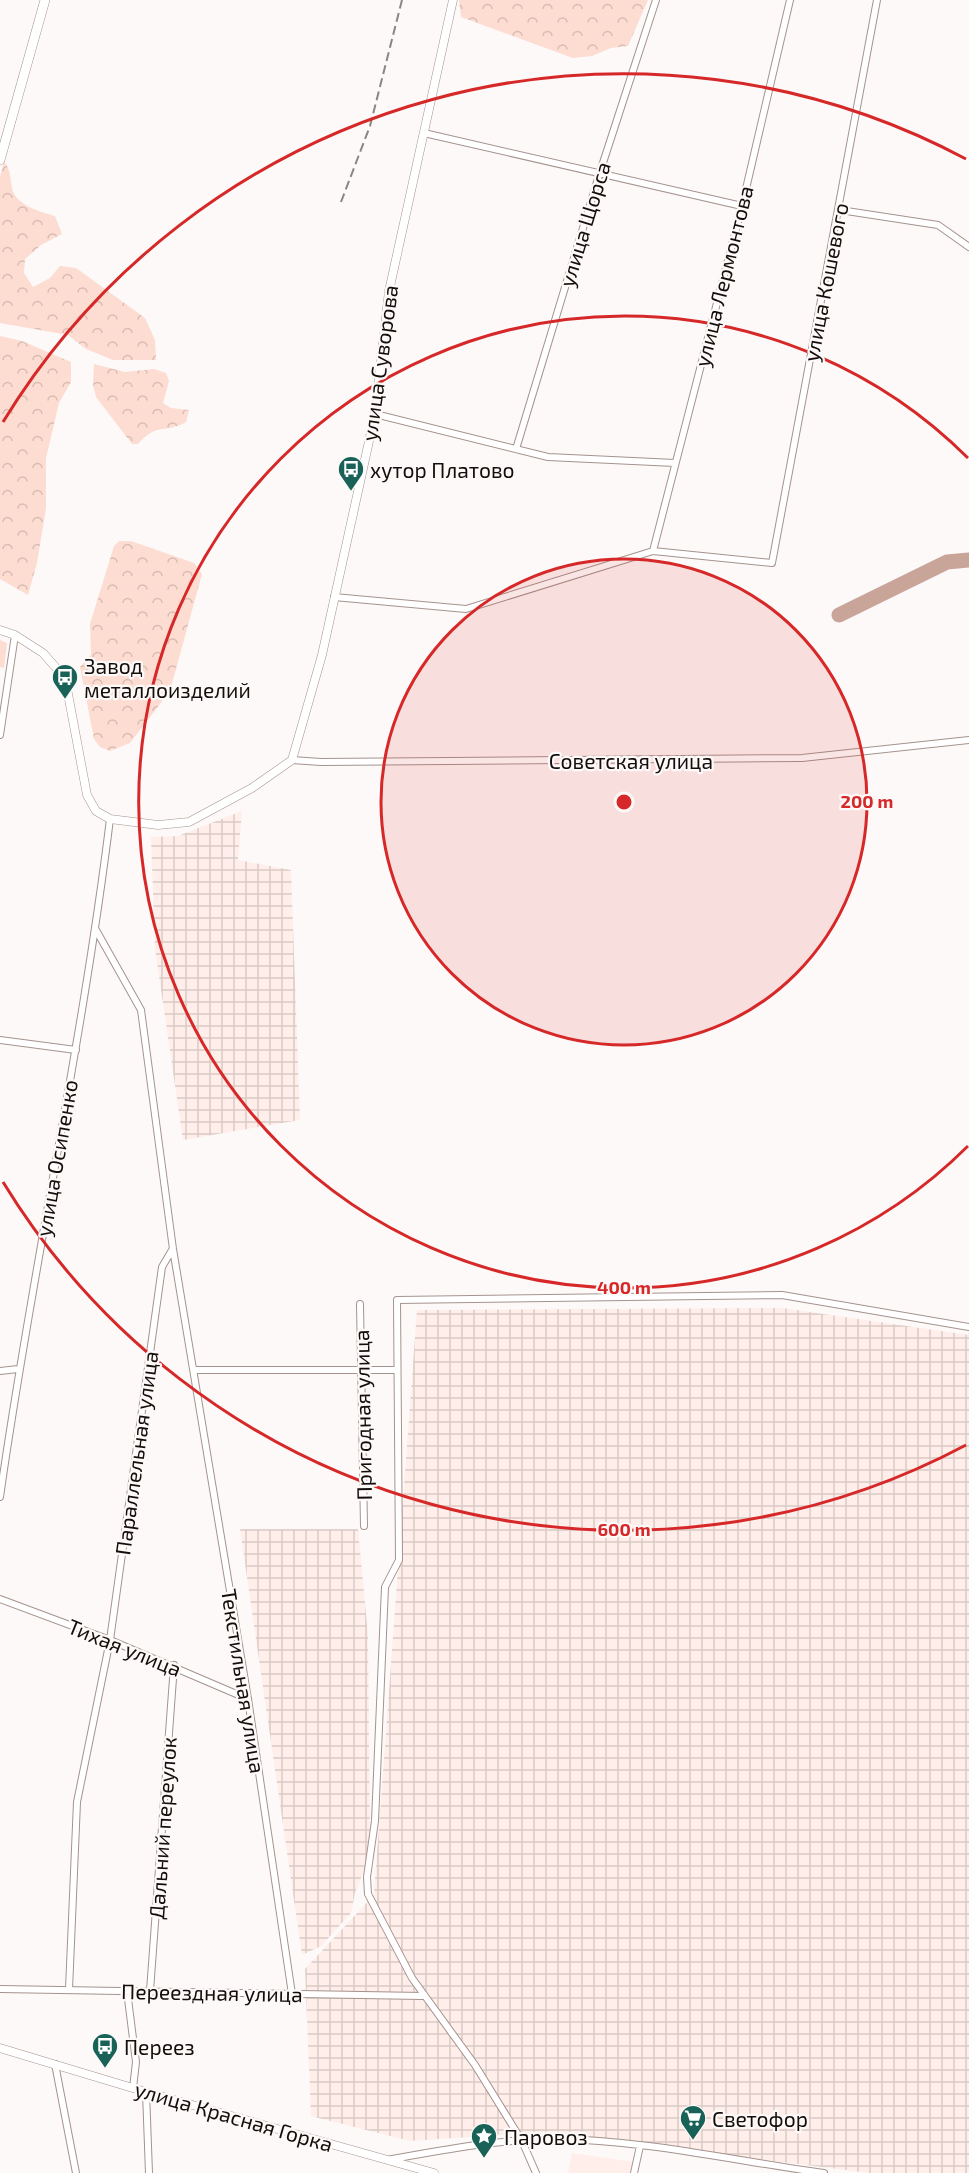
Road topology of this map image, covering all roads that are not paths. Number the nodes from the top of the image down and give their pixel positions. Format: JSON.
{"nodes":[{"id":1,"x":45,"y":0,"type":"edge"},
{"id":2,"x":453,"y":0,"type":"edge"},
{"id":3,"x":656,"y":0,"type":"edge"},
{"id":4,"x":790,"y":0,"type":"edge"},
{"id":5,"x":877,"y":0,"type":"edge"},
{"id":6,"x":424,"y":133,"type":"junction"},
{"id":7,"x":0,"y":160,"type":"edge"},
{"id":8,"x":600,"y":172,"type":"junction"},
{"id":9,"x":742,"y":206,"type":"junction"},
{"id":10,"x":840,"y":210,"type":"junction"},
{"id":11,"x":969,"y":248,"type":"edge"},
{"id":12,"x":375,"y":414,"type":"junction"},
{"id":13,"x":516,"y":449,"type":"junction"},
{"id":14,"x":675,"y":463,"type":"junction"},
{"id":15,"x":653,"y":551,"type":"junction"},
{"id":16,"x":334,"y":597,"type":"junction"},
{"id":17,"x":0,"y":630,"type":"edge"},
{"id":18,"x":15,"y":635,"type":"junction"},
{"id":19,"x":0,"y":735,"type":"edge"},
{"id":20,"x":969,"y":740,"type":"edge"},
{"id":21,"x":291,"y":760,"type":"junction"},
{"id":22,"x":110,"y":819,"type":"junction"},
{"id":23,"x":96,"y":930,"type":"junction"},
{"id":24,"x":0,"y":1040,"type":"edge"},
{"id":25,"x":76,"y":1050,"type":"junction"},
{"id":26,"x":172,"y":1249,"type":"junction"},
{"id":27,"x":360,"y":1304,"type":"dead end"},
{"id":28,"x":969,"y":1327,"type":"edge"},
{"id":29,"x":18,"y":1369,"type":"junction"},
{"id":30,"x":361,"y":1369,"type":"junction"},
{"id":31,"x":194,"y":1370,"type":"junction"},
{"id":32,"x":396,"y":1370,"type":"junction"},
{"id":33,"x":0,"y":1371,"type":"edge"},
{"id":34,"x":0,"y":1497,"type":"edge"},
{"id":35,"x":364,"y":1526,"type":"dead end"},
{"id":36,"x":0,"y":1599,"type":"edge"},
{"id":37,"x":110,"y":1640,"type":"junction"},
{"id":38,"x":174,"y":1665,"type":"junction"},
{"id":39,"x":248,"y":1699,"type":"junction"},
{"id":40,"x":0,"y":1989,"type":"edge"},
{"id":41,"x":69,"y":1989,"type":"junction"},
{"id":42,"x":127,"y":1990,"type":"junction"},
{"id":43,"x":150,"y":1991,"type":"junction"},
{"id":44,"x":292,"y":1994,"type":"junction"},
{"id":45,"x":423,"y":1996,"type":"junction"},
{"id":46,"x":0,"y":2048,"type":"edge"},
{"id":47,"x":55,"y":2064,"type":"junction"},
{"id":48,"x":133,"y":2088,"type":"junction"},
{"id":49,"x":147,"y":2092,"type":"junction"},
{"id":50,"x":522,"y":2141,"type":"junction"},
{"id":51,"x":639,"y":2146,"type":"junction"},
{"id":52,"x":386,"y":2160,"type":"junction"},
{"id":53,"x":772,"y":2169,"type":"edge"},
{"id":54,"x":76,"y":2173,"type":"edge"},
{"id":55,"x":150,"y":2173,"type":"edge"},
{"id":56,"x":434,"y":2173,"type":"edge"},
{"id":57,"x":536,"y":2173,"type":"edge"},
{"id":58,"x":634,"y":2173,"type":"edge"},
{"id":59,"x":824,"y":2173,"type":"edge"}],
"edges":[{"from":1,"to":7,"type":"main road"},
{"from":2,"to":6,"type":"street","name":"улица Суворова"},
{"from":3,"to":8,"type":"street","name":"улица Щорса"},
{"from":4,"to":9,"type":"street","name":"улица Лермонтова"},
{"from":5,"to":10,"type":"street","name":"улица Кошевого"},
{"from":6,"to":8,"type":"street"},
{"from":6,"to":12,"type":"street","name":"улица Суворова"},
{"from":8,"to":9,"type":"street"},
{"from":8,"to":13,"type":"street","name":"улица Щорса"},
{"from":9,"to":14,"type":"street","name":"улица Лермонтова"},
{"from":10,"to":11,"type":"street"},
{"from":10,"to":15,"type":"street","name":"улица Кошевого"},
{"from":12,"to":13,"type":"street"},
{"from":12,"to":16,"type":"street","name":"улица Суворова"},
{"from":13,"to":14,"type":"street"},
{"from":14,"to":15,"type":"street","name":"улица Лермонтова"},
{"from":15,"to":16,"type":"street"},
{"from":16,"to":21,"type":"street","name":"улица Суворова"},
{"from":17,"to":18,"type":"street"},
{"from":18,"to":19,"type":"street"},
{"from":18,"to":22,"type":"street"},
{"from":20,"to":21,"type":"street","name":"Советская улица"},
{"from":21,"to":22,"type":"street"},
{"from":22,"to":23,"type":"street","name":"улица Осипенко"},
{"from":23,"to":25,"type":"street","name":"улица Осипенко"},
{"from":23,"to":26,"type":"street","name":"Параллельная улица"},
{"from":24,"to":25,"type":"street"},
{"from":25,"to":29,"type":"street","name":"улица Осипенко"},
{"from":26,"to":31,"type":"street","name":"Текстильная улица"},
{"from":26,"to":37,"type":"street","name":"Параллельная улица"},
{"from":27,"to":30,"type":"street","name":"Пригодная улица"},
{"from":28,"to":32,"type":"street"},
{"from":29,"to":33,"type":"street"},
{"from":29,"to":34,"type":"street","name":"улица Осипенко"},
{"from":30,"to":31,"type":"street"},
{"from":30,"to":32,"type":"street"},
{"from":30,"to":35,"type":"street","name":"Пригодная улица"},
{"from":31,"to":39,"type":"street","name":"Текстильная улица"},
{"from":32,"to":45,"type":"street"},
{"from":36,"to":37,"type":"street","name":"Тихая улица"},
{"from":37,"to":38,"type":"street","name":"Тихая улица"},
{"from":37,"to":41,"type":"street","name":"Параллельная улица"},
{"from":38,"to":39,"type":"street","name":"Тихая улица"},
{"from":38,"to":43,"type":"street","name":"Дальний переулок"},
{"from":39,"to":44,"type":"street","name":"Текстильная улица"},
{"from":40,"to":41,"type":"street","name":"Переездная улица"},
{"from":41,"to":42,"type":"street","name":"Переездная улица"},
{"from":42,"to":43,"type":"street","name":"Переездная улица"},
{"from":42,"to":48,"type":"street"},
{"from":43,"to":44,"type":"street","name":"Переездная улица"},
{"from":44,"to":45,"type":"street","name":"Переездная улица"},
{"from":45,"to":50,"type":"street"},
{"from":46,"to":47,"type":"street","name":"улица Красная Горка"},
{"from":47,"to":48,"type":"street","name":"улица Красная Горка"},
{"from":47,"to":54,"type":"street"},
{"from":48,"to":49,"type":"street","name":"улица Красная Горка"},
{"from":49,"to":52,"type":"street","name":"улица Красная Горка"},
{"from":49,"to":55,"type":"street"},
{"from":50,"to":51,"type":"street"},
{"from":50,"to":52,"type":"street"},
{"from":50,"to":57,"type":"street"},
{"from":51,"to":53,"type":"street"},
{"from":51,"to":58,"type":"street"},
{"from":52,"to":56,"type":"street","name":"улица Красная Горка"},
{"from":53,"to":59,"type":"street"}]}
